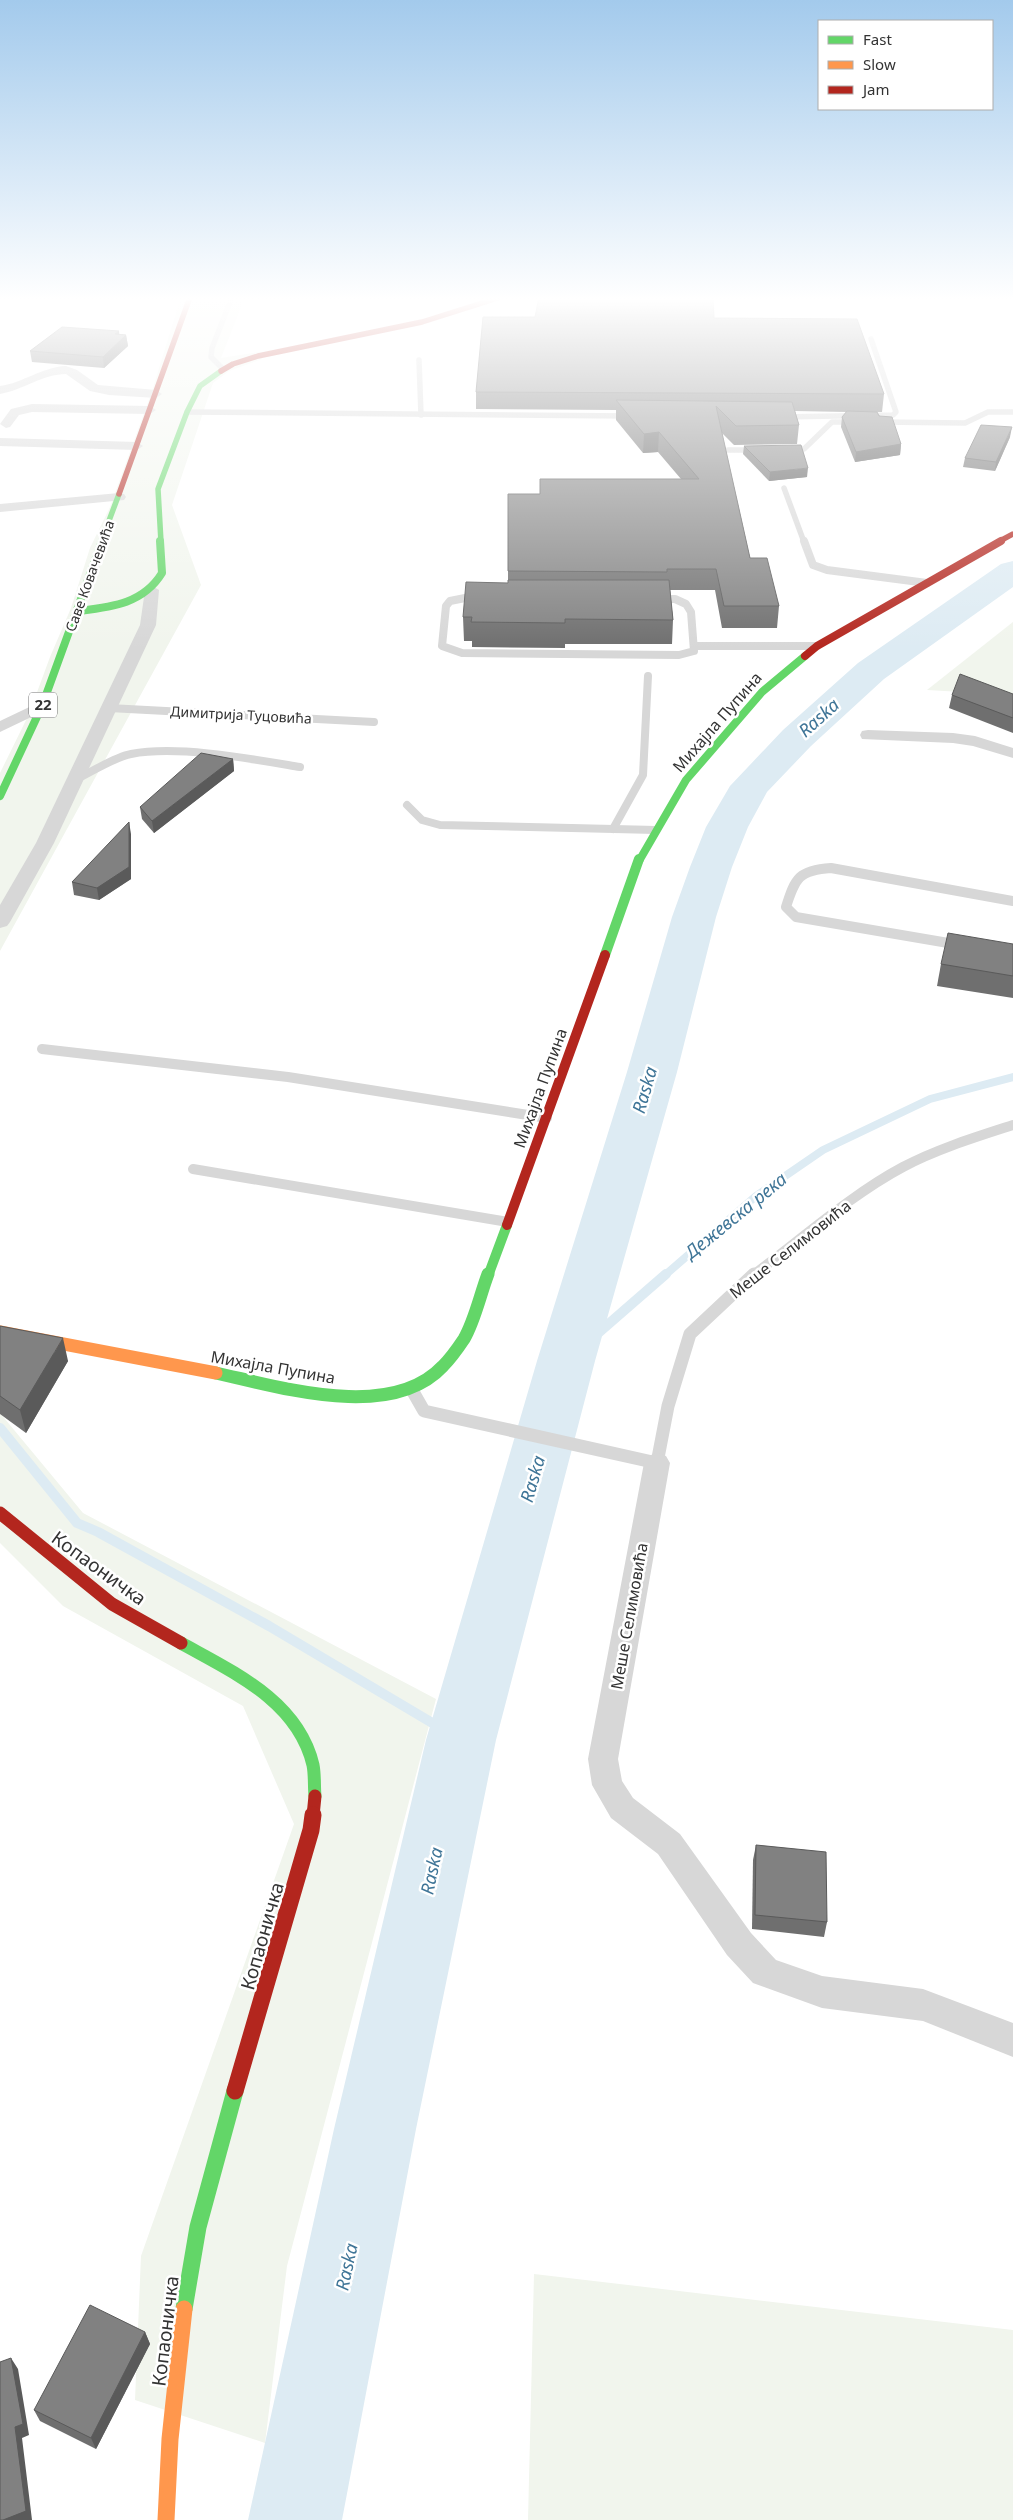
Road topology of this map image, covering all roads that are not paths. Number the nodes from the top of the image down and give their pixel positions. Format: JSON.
{"nodes":[{"id":1,"x":13,"y":415,"type":"edge"},
{"id":2,"x":148,"y":415,"type":"edge"},
{"id":3,"x":186,"y":415,"type":"edge"},
{"id":4,"x":391,"y":415,"type":"edge"},
{"id":5,"x":422,"y":415,"type":"joint"},
{"id":6,"x":893,"y":415,"type":"edge"},
{"id":7,"x":983,"y":415,"type":"edge"},
{"id":8,"x":640,"y":416,"type":"edge"},
{"id":9,"x":778,"y":416,"type":"edge"},
{"id":10,"x":6,"y":424,"type":"dead end"},
{"id":11,"x":0,"y":442,"type":"edge"},
{"id":12,"x":137,"y":446,"type":"junction"},
{"id":13,"x":728,"y":450,"type":"edge"},
{"id":14,"x":766,"y":450,"type":"edge"},
{"id":15,"x":785,"y":450,"type":"edge"},
{"id":16,"x":784,"y":488,"type":"dead end"},
{"id":17,"x":119,"y":497,"type":"junction"},
{"id":18,"x":0,"y":508,"type":"edge"},
{"id":19,"x":1013,"y":534,"type":"edge"},
{"id":20,"x":927,"y":583,"type":"junction"},
{"id":21,"x":152,"y":590,"type":"junction"},
{"id":22,"x":78,"y":611,"type":"junction"},
{"id":23,"x":694,"y":646,"type":"junction"},
{"id":24,"x":817,"y":646,"type":"junction"},
{"id":25,"x":648,"y":676,"type":"dead end"},
{"id":26,"x":42,"y":706,"type":"junction"},
{"id":27,"x":109,"y":708,"type":"junction"},
{"id":28,"x":374,"y":722,"type":"dead end"},
{"id":29,"x":0,"y":728,"type":"edge"},
{"id":30,"x":868,"y":735,"type":"dead end"},
{"id":31,"x":1013,"y":753,"type":"edge"},
{"id":32,"x":300,"y":767,"type":"dead end"},
{"id":33,"x":75,"y":780,"type":"junction"},
{"id":34,"x":0,"y":796,"type":"edge"},
{"id":35,"x":407,"y":805,"type":"dead end"},
{"id":36,"x":613,"y":829,"type":"junction"},
{"id":37,"x":656,"y":830,"type":"junction"},
{"id":38,"x":1013,"y":901,"type":"edge"},
{"id":39,"x":0,"y":922,"type":"edge"},
{"id":40,"x":966,"y":946,"type":"edge"},
{"id":41,"x":42,"y":1049,"type":"dead end"},
{"id":42,"x":547,"y":1118,"type":"junction"},
{"id":43,"x":1013,"y":1125,"type":"edge"},
{"id":44,"x":193,"y":1168,"type":"dead end"},
{"id":45,"x":508,"y":1222,"type":"junction"},
{"id":46,"x":0,"y":1332,"type":"edge"},
{"id":47,"x":412,"y":1390,"type":"junction"},
{"id":48,"x":657,"y":1462,"type":"junction"},
{"id":49,"x":0,"y":1513,"type":"edge"},
{"id":50,"x":1013,"y":2040,"type":"edge"},
{"id":51,"x":166,"y":2520,"type":"edge"}],
"edges":[{"from":1,"to":10,"type":"street"},
{"from":2,"to":12,"type":"main road","name":"Саве Ковачевића","number":"22"},
{"from":3,"to":21,"type":"main road"},
{"from":4,"to":5,"type":"lane"},
{"from":5,"to":8,"type":"lane"},
{"from":6,"to":9,"type":"lane"},
{"from":7,"to":15,"type":"lane"},
{"from":11,"to":12,"type":"street"},
{"from":12,"to":17,"type":"main road","name":"Саве Ковачевића","number":"22"},
{"from":13,"to":14,"type":"lane"},
{"from":16,"to":20,"type":"lane"},
{"from":17,"to":18,"type":"street"},
{"from":17,"to":22,"type":"main road","name":"Саве Ковачевића","number":"22"},
{"from":19,"to":20,"type":"main road","name":"Михајла Пупина"},
{"from":20,"to":24,"type":"main road","name":"Михајла Пупина"},
{"from":21,"to":22,"type":"main road"},
{"from":21,"to":27,"type":"street"},
{"from":22,"to":26,"type":"main road","name":"Саве Ковачевића","number":"22"},
{"from":23,"to":23,"type":"lane"},
{"from":23,"to":24,"type":"lane"},
{"from":24,"to":37,"type":"main road","name":"Михајла Пупина"},
{"from":25,"to":36,"type":"lane"},
{"from":26,"to":29,"type":"street"},
{"from":26,"to":34,"type":"main road","name":"Саве Ковачевића","number":"22"},
{"from":27,"to":28,"type":"lane","name":"Димитрија Туцовића"},
{"from":27,"to":33,"type":"street"},
{"from":30,"to":31,"type":"street"},
{"from":32,"to":33,"type":"lane"},
{"from":33,"to":39,"type":"street"},
{"from":35,"to":36,"type":"lane"},
{"from":36,"to":37,"type":"lane"},
{"from":37,"to":42,"type":"main road","name":"Михајла Пупина"},
{"from":38,"to":40,"type":"lane"},
{"from":41,"to":42,"type":"lane"},
{"from":42,"to":45,"type":"main road","name":"Михајла Пупина"},
{"from":43,"to":48,"type":"lane","name":"Меше Селимовића"},
{"from":44,"to":45,"type":"lane"},
{"from":45,"to":47,"type":"main road","name":"Михајла Пупина"},
{"from":46,"to":47,"type":"main road","name":"Михајла Пупина"},
{"from":47,"to":48,"type":"lane"},
{"from":48,"to":50,"type":"street","name":"Меше Селимовића"},
{"from":49,"to":51,"type":"main road","name":"Копаоничка"}]}
